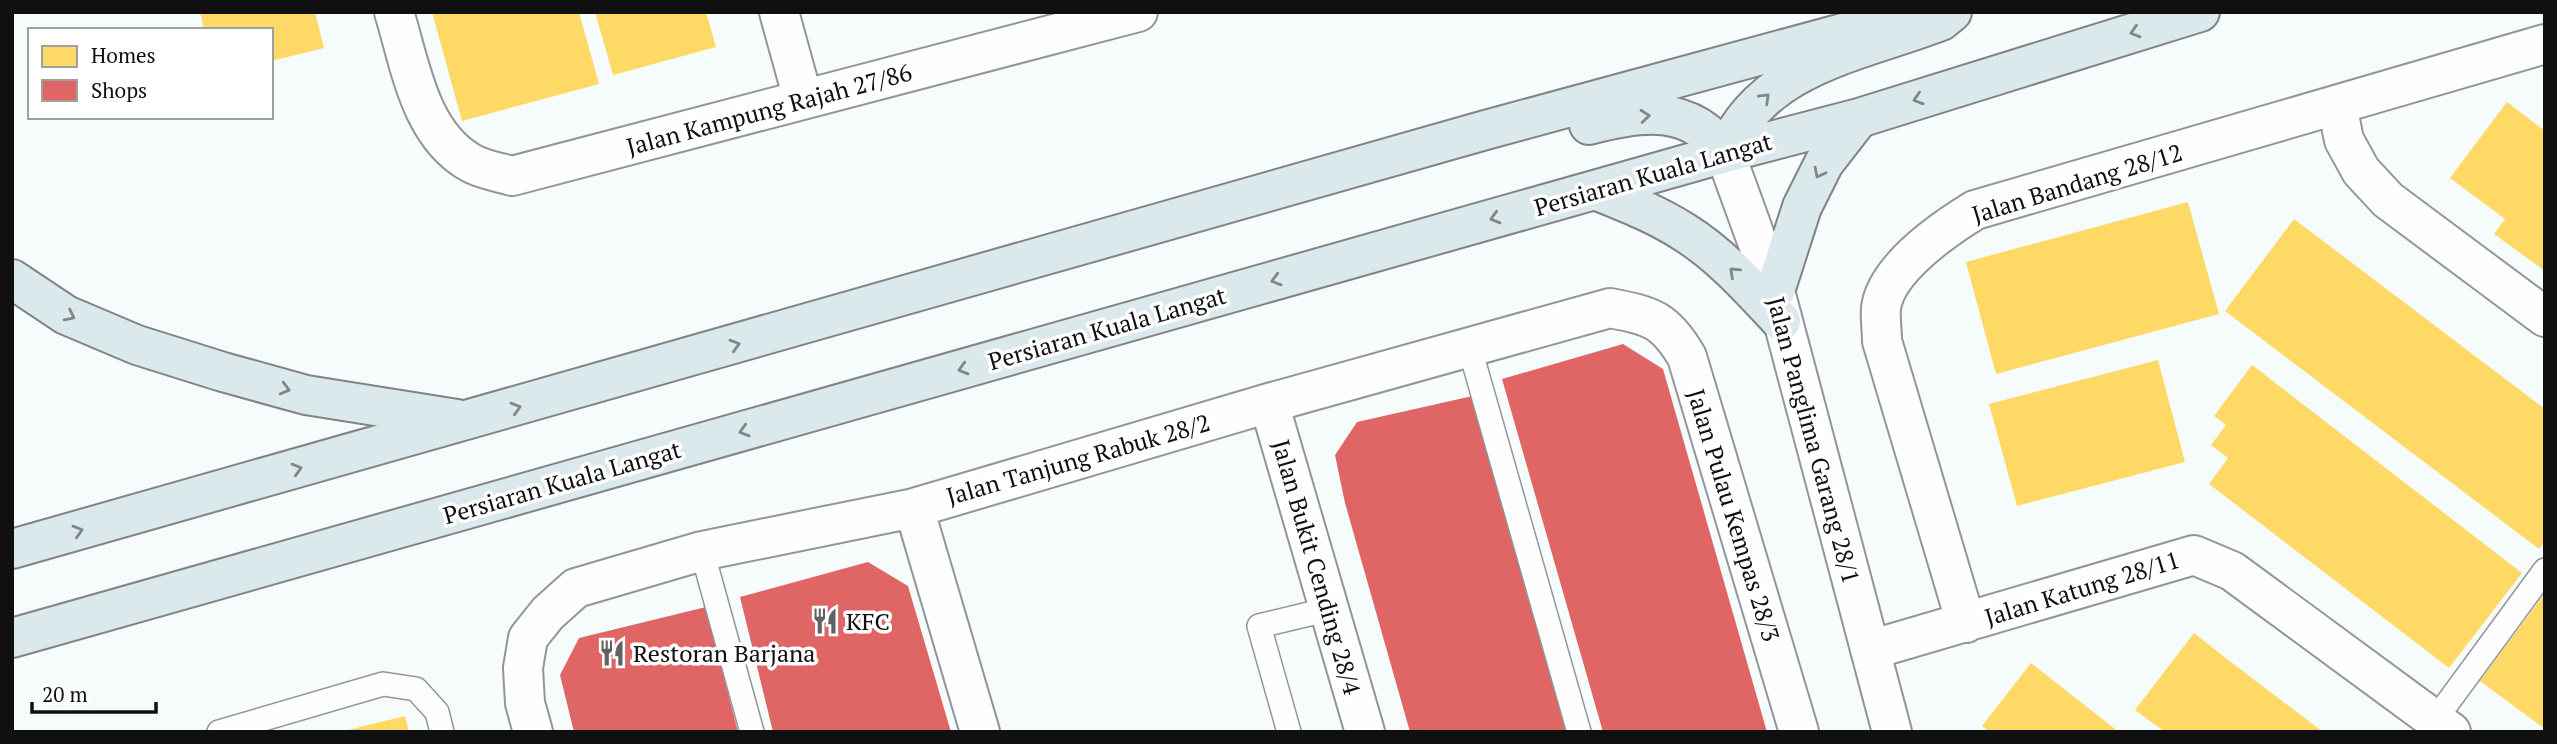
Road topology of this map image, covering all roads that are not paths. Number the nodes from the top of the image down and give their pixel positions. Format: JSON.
{"nodes":[{"id":1,"x":394,"y":12,"type":"edge"},
{"id":2,"x":779,"y":12,"type":"edge"},
{"id":3,"x":1138,"y":12,"type":"edge"},
{"id":4,"x":1920,"y":12,"type":"edge"},
{"id":5,"x":1952,"y":12,"type":"edge"},
{"id":6,"x":2200,"y":12,"type":"edge"},
{"id":7,"x":2545,"y":44,"type":"edge"},
{"id":8,"x":803,"y":99,"type":"junction"},
{"id":9,"x":2337,"y":105,"type":"junction"},
{"id":10,"x":1859,"y":117,"type":"junction"},
{"id":11,"x":1482,"y":131,"type":"junction"},
{"id":12,"x":1725,"y":153,"type":"junction"},
{"id":13,"x":1595,"y":190,"type":"junction"},
{"id":14,"x":12,"y":279,"type":"edge"},
{"id":15,"x":1778,"y":306,"type":"junction"},
{"id":16,"x":1645,"y":314,"type":"joint"},
{"id":17,"x":2545,"y":317,"type":"edge"},
{"id":18,"x":1471,"y":349,"type":"junction"},
{"id":19,"x":1269,"y":403,"type":"junction"},
{"id":20,"x":470,"y":421,"type":"junction"},
{"id":21,"x":914,"y":508,"type":"junction"},
{"id":22,"x":12,"y":549,"type":"edge"},
{"id":23,"x":702,"y":551,"type":"junction"},
{"id":24,"x":2545,"y":570,"type":"edge"},
{"id":25,"x":1330,"y":609,"type":"junction"},
{"id":26,"x":1966,"y":623,"type":"junction"},
{"id":27,"x":12,"y":638,"type":"edge"},
{"id":28,"x":1870,"y":650,"type":"junction"},
{"id":29,"x":2443,"y":726,"type":"edge"},
{"id":30,"x":219,"y":732,"type":"edge"},
{"id":31,"x":443,"y":732,"type":"edge"},
{"id":32,"x":533,"y":732,"type":"edge"},
{"id":33,"x":752,"y":732,"type":"edge"},
{"id":34,"x":980,"y":732,"type":"edge"},
{"id":35,"x":1289,"y":732,"type":"edge"},
{"id":36,"x":1365,"y":732,"type":"edge"},
{"id":37,"x":1578,"y":732,"type":"edge"},
{"id":38,"x":1799,"y":732,"type":"edge"},
{"id":39,"x":1892,"y":732,"type":"edge"}],
"edges":[{"from":1,"to":8,"type":"street","name":"Jalan Kampung Rajah 27/86"},
{"from":2,"to":8,"type":"street"},
{"from":3,"to":8,"type":"street","name":"Jalan Kampung Rajah 27/86"},
{"from":4,"to":11,"type":"main road"},
{"from":12,"to":5,"type":"main road","one_way":true},
{"from":6,"to":10,"type":"main road","name":"Persiaran Kuala Langat","one_way":true},
{"from":7,"to":9,"type":"street","name":"Jalan Bandang 28/12"},
{"from":9,"to":17,"type":"street"},
{"from":9,"to":26,"type":"street","name":"Jalan Bandang 28/12"},
{"from":10,"to":12,"type":"main road","name":"Persiaran Kuala Langat"},
{"from":10,"to":15,"type":"main road","one_way":true},
{"from":11,"to":12,"type":"main road","one_way":true},
{"from":20,"to":11,"type":"main road","one_way":true},
{"from":12,"to":13,"type":"main road","name":"Persiaran Kuala Langat"},
{"from":12,"to":15,"type":"street","name":"Jalan Panglima Garang 28/1"},
{"from":15,"to":13,"type":"main road","one_way":true},
{"from":13,"to":27,"type":"main road","name":"Persiaran Kuala Langat","one_way":true},
{"from":14,"to":20,"type":"main road","one_way":true},
{"from":15,"to":28,"type":"street","name":"Jalan Panglima Garang 28/1"},
{"from":16,"to":18,"type":"street","name":"Jalan Tanjung Rabuk 28/2"},
{"from":16,"to":38,"type":"street","name":"Jalan Pulau Kempas 28/3"},
{"from":18,"to":19,"type":"street","name":"Jalan Tanjung Rabuk 28/2"},
{"from":18,"to":37,"type":"lane"},
{"from":19,"to":21,"type":"street","name":"Jalan Tanjung Rabuk 28/2"},
{"from":19,"to":25,"type":"street","name":"Jalan Bukit Cending 28/4"},
{"from":22,"to":20,"type":"main road","one_way":true},
{"from":21,"to":23,"type":"street","name":"Jalan Tanjung Rabuk 28/2"},
{"from":21,"to":34,"type":"street"},
{"from":23,"to":32,"type":"street","name":"Jalan Tanjung Rabuk 28/2"},
{"from":23,"to":33,"type":"lane"},
{"from":24,"to":29,"type":"lane"},
{"from":25,"to":35,"type":"lane"},
{"from":25,"to":36,"type":"street","name":"Jalan Bukit Cending 28/4"},
{"from":26,"to":28,"type":"street","name":"Jalan Katung 28/11"},
{"from":26,"to":29,"type":"street","name":"Jalan Katung 28/11"},
{"from":28,"to":39,"type":"street","name":"Jalan Panglima Garang 28/1"},
{"from":30,"to":31,"type":"lane"}]}
